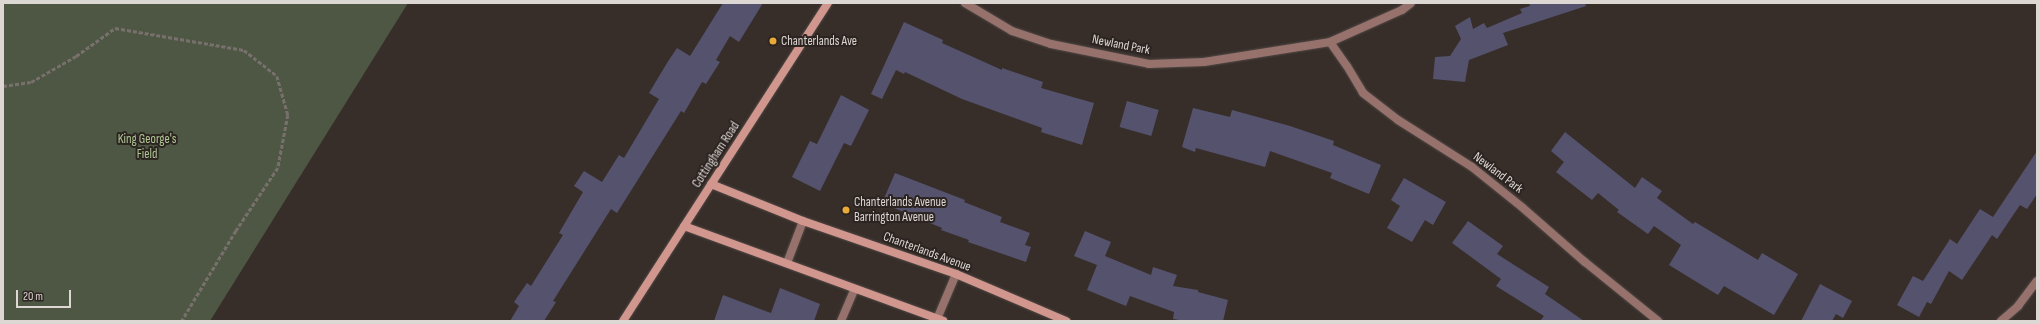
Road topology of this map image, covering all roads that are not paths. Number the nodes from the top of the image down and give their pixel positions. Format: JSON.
{"nodes":[{"id":1,"x":828,"y":3,"type":"edge"},
{"id":2,"x":965,"y":3,"type":"edge"},
{"id":3,"x":1411,"y":3,"type":"edge"},
{"id":4,"x":1330,"y":42,"type":"junction"},
{"id":5,"x":711,"y":184,"type":"junction"},
{"id":6,"x":803,"y":221,"type":"junction"},
{"id":7,"x":684,"y":226,"type":"junction"},
{"id":8,"x":787,"y":263,"type":"junction"},
{"id":9,"x":956,"y":274,"type":"junction"},
{"id":10,"x":2037,"y":282,"type":"edge"},
{"id":11,"x":854,"y":290,"type":"junction"},
{"id":12,"x":940,"y":320,"type":"edge"},
{"id":13,"x":623,"y":321,"type":"edge"},
{"id":14,"x":841,"y":321,"type":"edge"},
{"id":15,"x":1066,"y":321,"type":"edge"},
{"id":16,"x":1658,"y":321,"type":"edge"},
{"id":17,"x":2001,"y":321,"type":"edge"}],
"edges":[{"from":1,"to":5,"type":"street","name":"Cottingham Road"},
{"from":2,"to":4,"type":"street","name":"Newland Park"},
{"from":3,"to":4,"type":"street","name":"Newland Park"},
{"from":4,"to":16,"type":"street","name":"Newland Park"},
{"from":5,"to":6,"type":"street","name":"Chanterlands Avenue"},
{"from":5,"to":7,"type":"street","name":"Cottingham Road"},
{"from":6,"to":8,"type":"street"},
{"from":6,"to":9,"type":"street","name":"Chanterlands Avenue"},
{"from":7,"to":8,"type":"street"},
{"from":7,"to":13,"type":"street","name":"Cottingham Road"},
{"from":8,"to":11,"type":"street"},
{"from":9,"to":12,"type":"street"},
{"from":9,"to":15,"type":"street","name":"Chanterlands Avenue"},
{"from":10,"to":17,"type":"street"},
{"from":11,"to":12,"type":"street"},
{"from":11,"to":14,"type":"street"}]}
